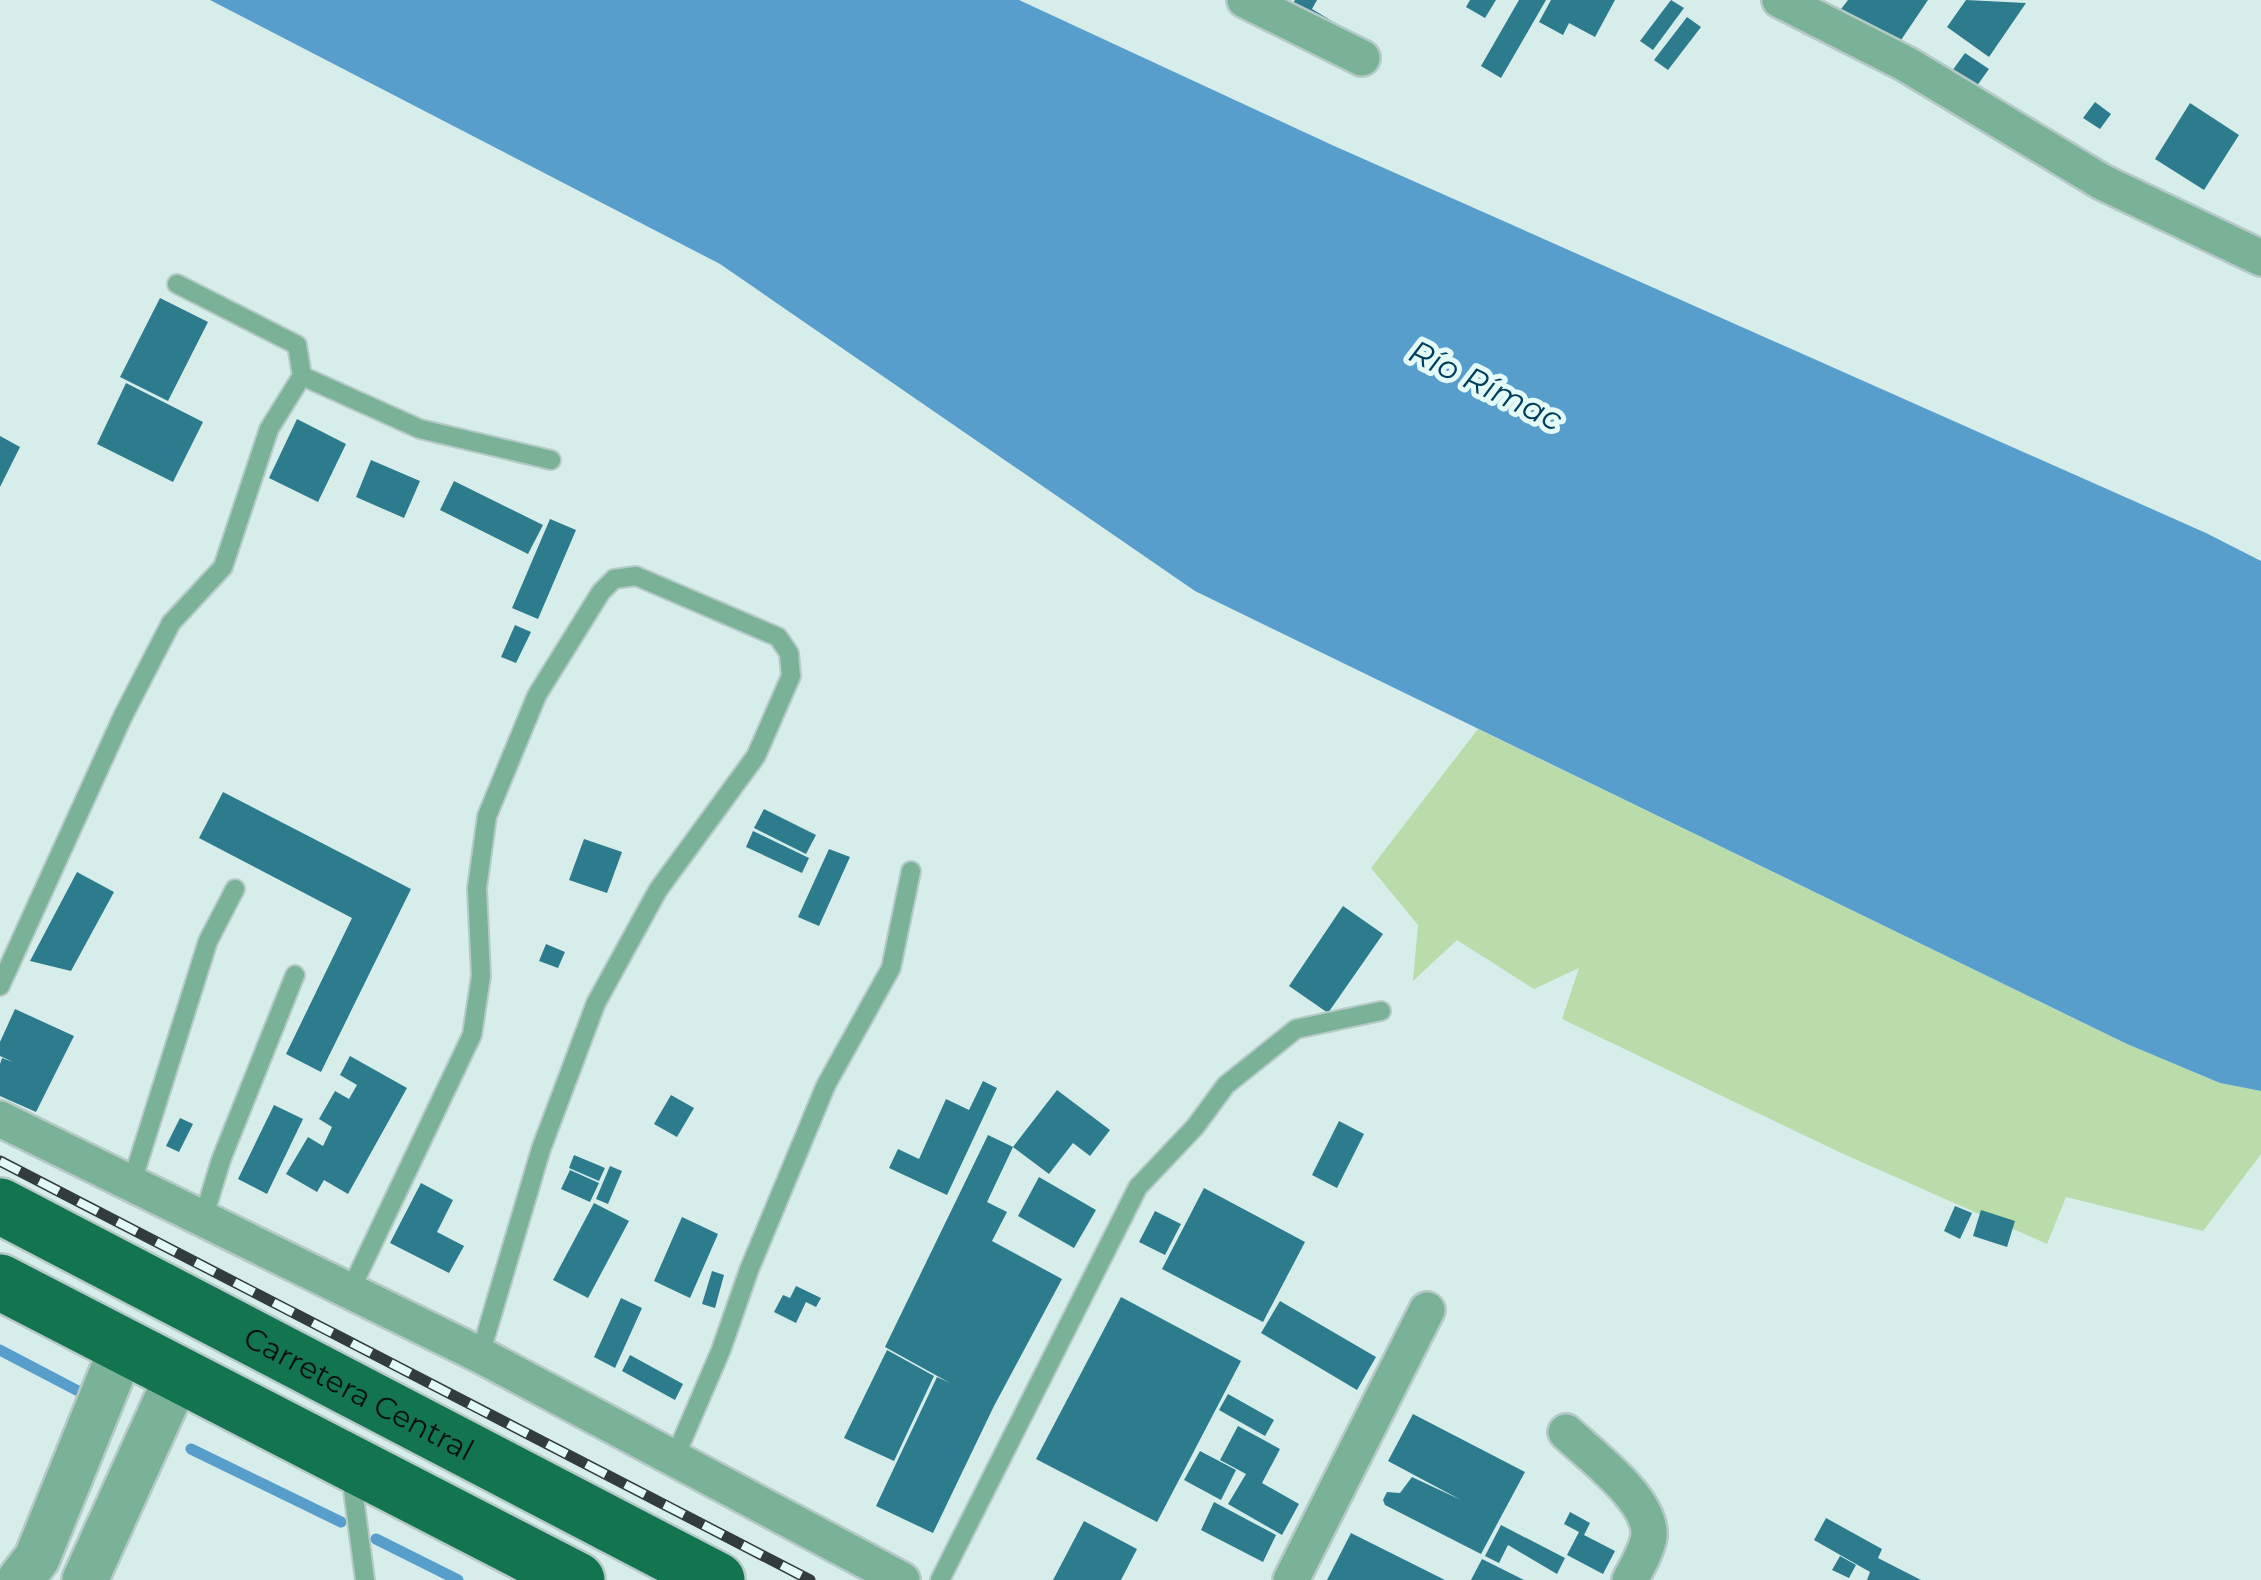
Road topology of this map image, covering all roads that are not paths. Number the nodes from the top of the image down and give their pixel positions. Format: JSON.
{"nodes":[{"id":1,"x":1246,"y":0,"type":"edge"},
{"id":2,"x":1780,"y":0,"type":"edge"},
{"id":3,"x":1362,"y":58,"type":"dead end"},
{"id":4,"x":2261,"y":258,"type":"edge"},
{"id":5,"x":177,"y":284,"type":"dead end"},
{"id":6,"x":302,"y":376,"type":"junction"},
{"id":7,"x":551,"y":460,"type":"dead end"},
{"id":8,"x":911,"y":870,"type":"dead end"},
{"id":9,"x":234,"y":889,"type":"dead end"},
{"id":10,"x":295,"y":974,"type":"dead end"},
{"id":11,"x":0,"y":986,"type":"edge"},
{"id":12,"x":1380,"y":1012,"type":"dead end"},
{"id":13,"x":0,"y":1119,"type":"edge"},
{"id":14,"x":131,"y":1185,"type":"junction"},
{"id":15,"x":0,"y":1206,"type":"edge"},
{"id":16,"x":203,"y":1219,"type":"junction"},
{"id":17,"x":0,"y":1282,"type":"edge"},
{"id":18,"x":350,"y":1291,"type":"junction"},
{"id":19,"x":1427,"y":1310,"type":"dead end"},
{"id":20,"x":123,"y":1346,"type":"junction"},
{"id":21,"x":480,"y":1355,"type":"junction"},
{"id":22,"x":179,"y":1373,"type":"junction"},
{"id":23,"x":1566,"y":1432,"type":"dead end"},
{"id":24,"x":675,"y":1457,"type":"junction"},
{"id":25,"x":350,"y":1464,"type":"junction"},
{"id":26,"x":20,"y":1580,"type":"edge"},
{"id":27,"x":85,"y":1580,"type":"edge"},
{"id":28,"x":365,"y":1580,"type":"edge"},
{"id":29,"x":577,"y":1580,"type":"edge"},
{"id":30,"x":716,"y":1580,"type":"edge"},
{"id":31,"x":902,"y":1580,"type":"edge"},
{"id":32,"x":940,"y":1580,"type":"edge"},
{"id":33,"x":1291,"y":1580,"type":"edge"},
{"id":34,"x":1630,"y":1580,"type":"edge"}],
"edges":[{"from":1,"to":3,"type":"street"},
{"from":2,"to":4,"type":"street"},
{"from":5,"to":6,"type":"lane"},
{"from":6,"to":7,"type":"lane"},
{"from":6,"to":11,"type":"lane"},
{"from":8,"to":24,"type":"lane"},
{"from":9,"to":14,"type":"lane"},
{"from":10,"to":16,"type":"lane"},
{"from":12,"to":32,"type":"lane"},
{"from":13,"to":14,"type":"street"},
{"from":14,"to":16,"type":"street"},
{"from":15,"to":30,"type":"highway","name":"Carretera Central"},
{"from":16,"to":18,"type":"street"},
{"from":17,"to":20,"type":"highway"},
{"from":18,"to":21,"type":"street"},
{"from":18,"to":21,"type":"lane"},
{"from":19,"to":33,"type":"street"},
{"from":20,"to":22,"type":"highway"},
{"from":20,"to":26,"type":"street"},
{"from":21,"to":24,"type":"street"},
{"from":22,"to":25,"type":"highway"},
{"from":22,"to":27,"type":"street"},
{"from":23,"to":34,"type":"street"},
{"from":24,"to":31,"type":"street"},
{"from":25,"to":28,"type":"lane"},
{"from":25,"to":29,"type":"highway"}]}
